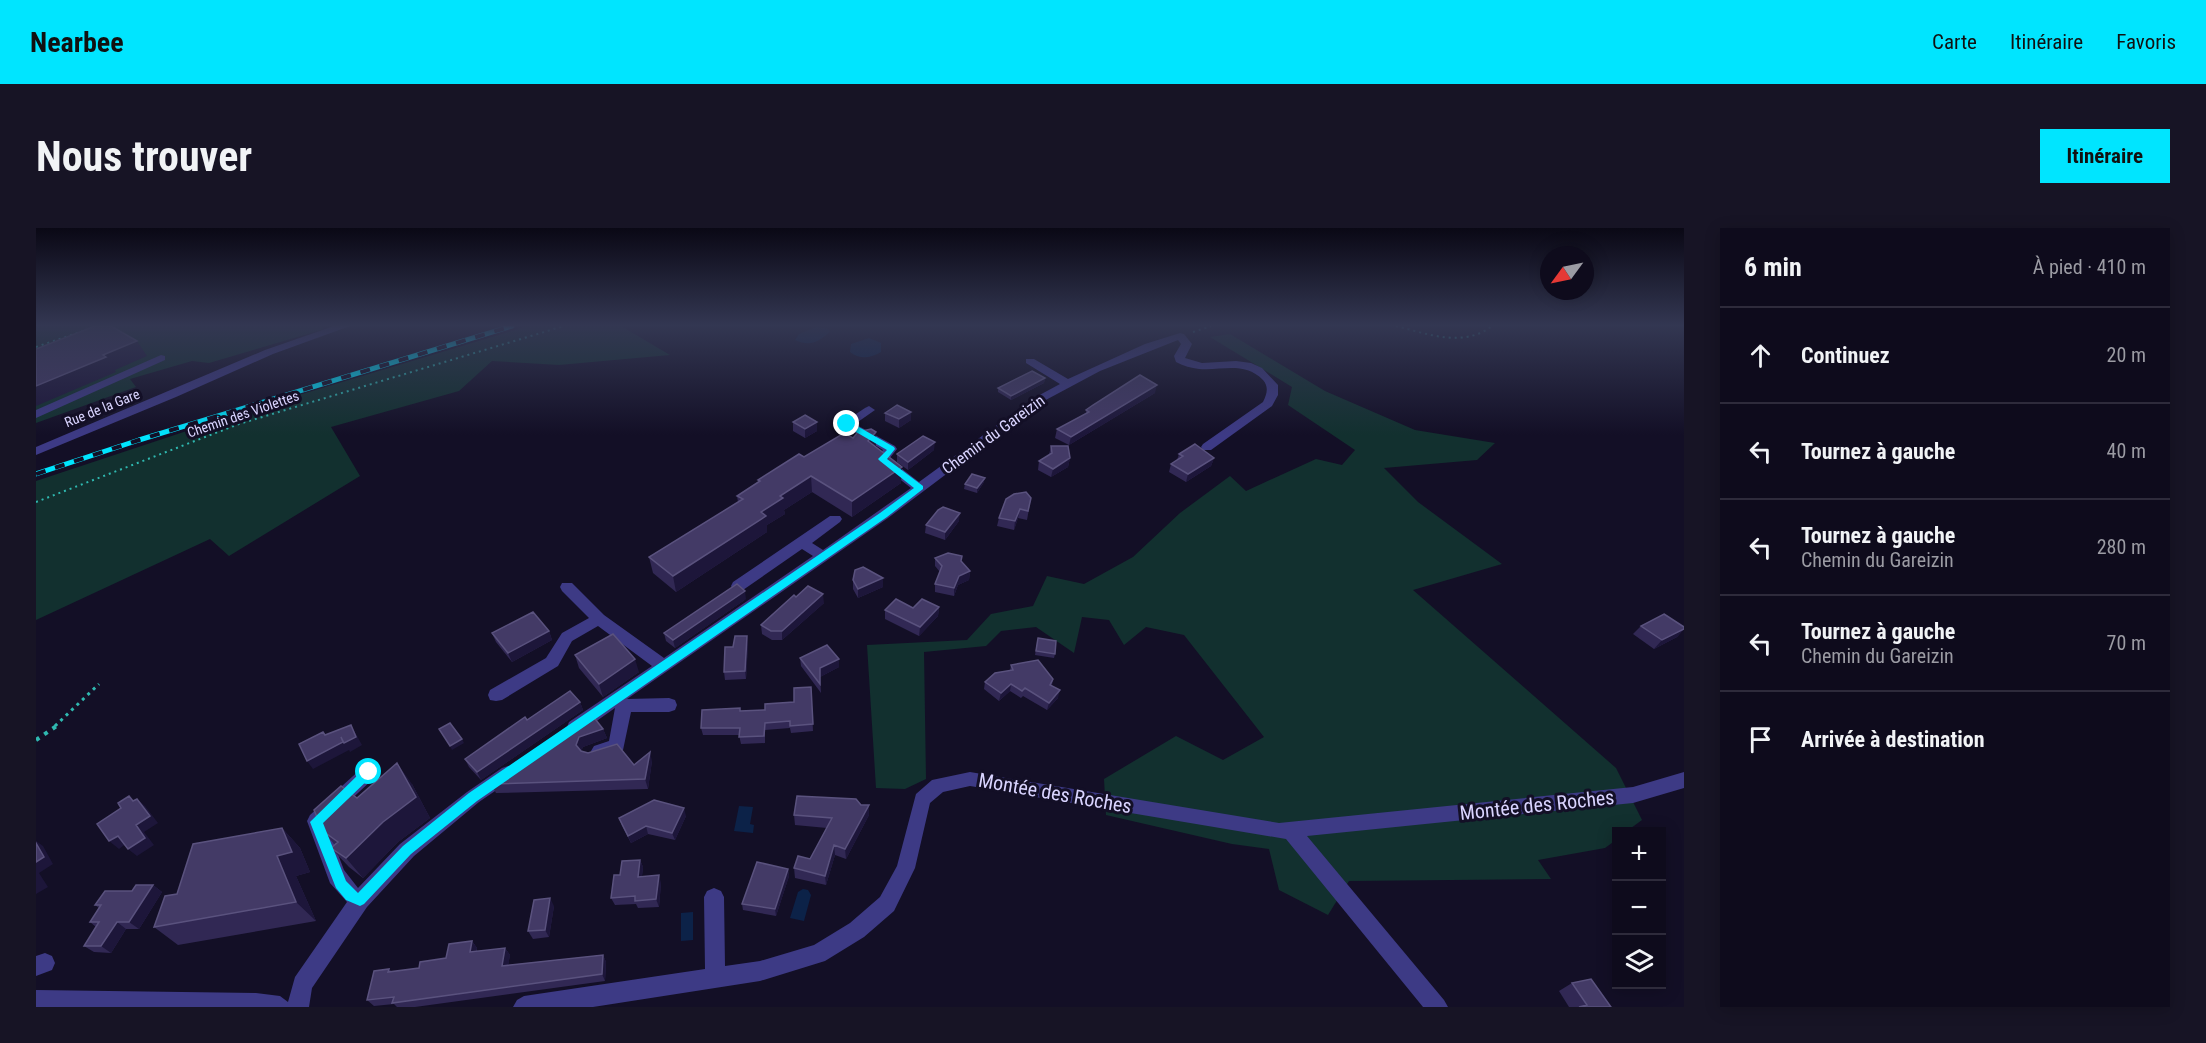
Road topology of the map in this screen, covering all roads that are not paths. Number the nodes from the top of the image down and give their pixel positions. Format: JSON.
{"nodes":[{"id":1,"x":151,"y":362,"type":"edge"},
{"id":2,"x":245,"y":362,"type":"edge"},
{"id":3,"x":1032,"y":362,"type":"edge"},
{"id":4,"x":1111,"y":362,"type":"edge"},
{"id":5,"x":1184,"y":362,"type":"edge"},
{"id":6,"x":1068,"y":384,"type":"junction"},
{"id":7,"x":869,"y":410,"type":"dead end"},
{"id":8,"x":36,"y":414,"type":"edge"},
{"id":9,"x":1207,"y":447,"type":"dead end"},
{"id":10,"x":36,"y":451,"type":"edge"},
{"id":11,"x":920,"y":488,"type":"junction"},
{"id":12,"x":835,"y":519,"type":"dead end"},
{"id":13,"x":802,"y":543,"type":"junction"},
{"id":14,"x":823,"y":556,"type":"junction"},
{"id":15,"x":738,"y":586,"type":"edge"},
{"id":16,"x":567,"y":587,"type":"dead end"},
{"id":17,"x":599,"y":620,"type":"junction"},
{"id":18,"x":664,"y":666,"type":"junction"},
{"id":19,"x":496,"y":695,"type":"dead end"},
{"id":20,"x":623,"y":698,"type":"junction"},
{"id":21,"x":670,"y":700,"type":"dead end"},
{"id":22,"x":559,"y":738,"type":"edge"},
{"id":23,"x":591,"y":753,"type":"edge"},
{"id":24,"x":521,"y":764,"type":"edge"},
{"id":25,"x":369,"y":772,"type":"dead end"},
{"id":26,"x":1684,"y":780,"type":"edge"},
{"id":27,"x":1290,"y":830,"type":"junction"},
{"id":28,"x":714,"y":897,"type":"dead end"},
{"id":29,"x":360,"y":900,"type":"junction"},
{"id":30,"x":715,"y":978,"type":"junction"},
{"id":31,"x":36,"y":1001,"type":"edge"},
{"id":32,"x":280,"y":1007,"type":"edge"},
{"id":33,"x":298,"y":1007,"type":"edge"},
{"id":34,"x":524,"y":1007,"type":"edge"},
{"id":35,"x":1437,"y":1007,"type":"edge"}],
"edges":[{"from":1,"to":8,"type":"street"},
{"from":2,"to":10,"type":"street","name":"Rue de la Gare"},
{"from":3,"to":6,"type":"street","name":"Chemin du Gareizin"},
{"from":4,"to":6,"type":"street","name":"Chemin du Gareizin"},
{"from":5,"to":9,"type":"street","name":"Chemin du Gareizin"},
{"from":6,"to":11,"type":"street","name":"Chemin du Gareizin"},
{"from":7,"to":11,"type":"street"},
{"from":11,"to":14,"type":"street","name":"Chemin du Gareizin"},
{"from":12,"to":13,"type":"street"},
{"from":13,"to":14,"type":"street"},
{"from":13,"to":15,"type":"street"},
{"from":14,"to":18,"type":"street","name":"Chemin du Gareizin"},
{"from":16,"to":17,"type":"street"},
{"from":17,"to":18,"type":"street"},
{"from":17,"to":19,"type":"street"},
{"from":18,"to":20,"type":"street","name":"Chemin du Gareizin"},
{"from":20,"to":21,"type":"street"},
{"from":20,"to":22,"type":"street","name":"Chemin du Gareizin"},
{"from":20,"to":23,"type":"street"},
{"from":24,"to":29,"type":"street"},
{"from":25,"to":29,"type":"street"},
{"from":26,"to":27,"type":"street","name":"Montée des Roches"},
{"from":27,"to":30,"type":"street","name":"Montée des Roches"},
{"from":27,"to":35,"type":"street"},
{"from":28,"to":30,"type":"street"},
{"from":29,"to":33,"type":"street"},
{"from":30,"to":34,"type":"street","name":"Montée des Roches"},
{"from":31,"to":32,"type":"street"}]}
